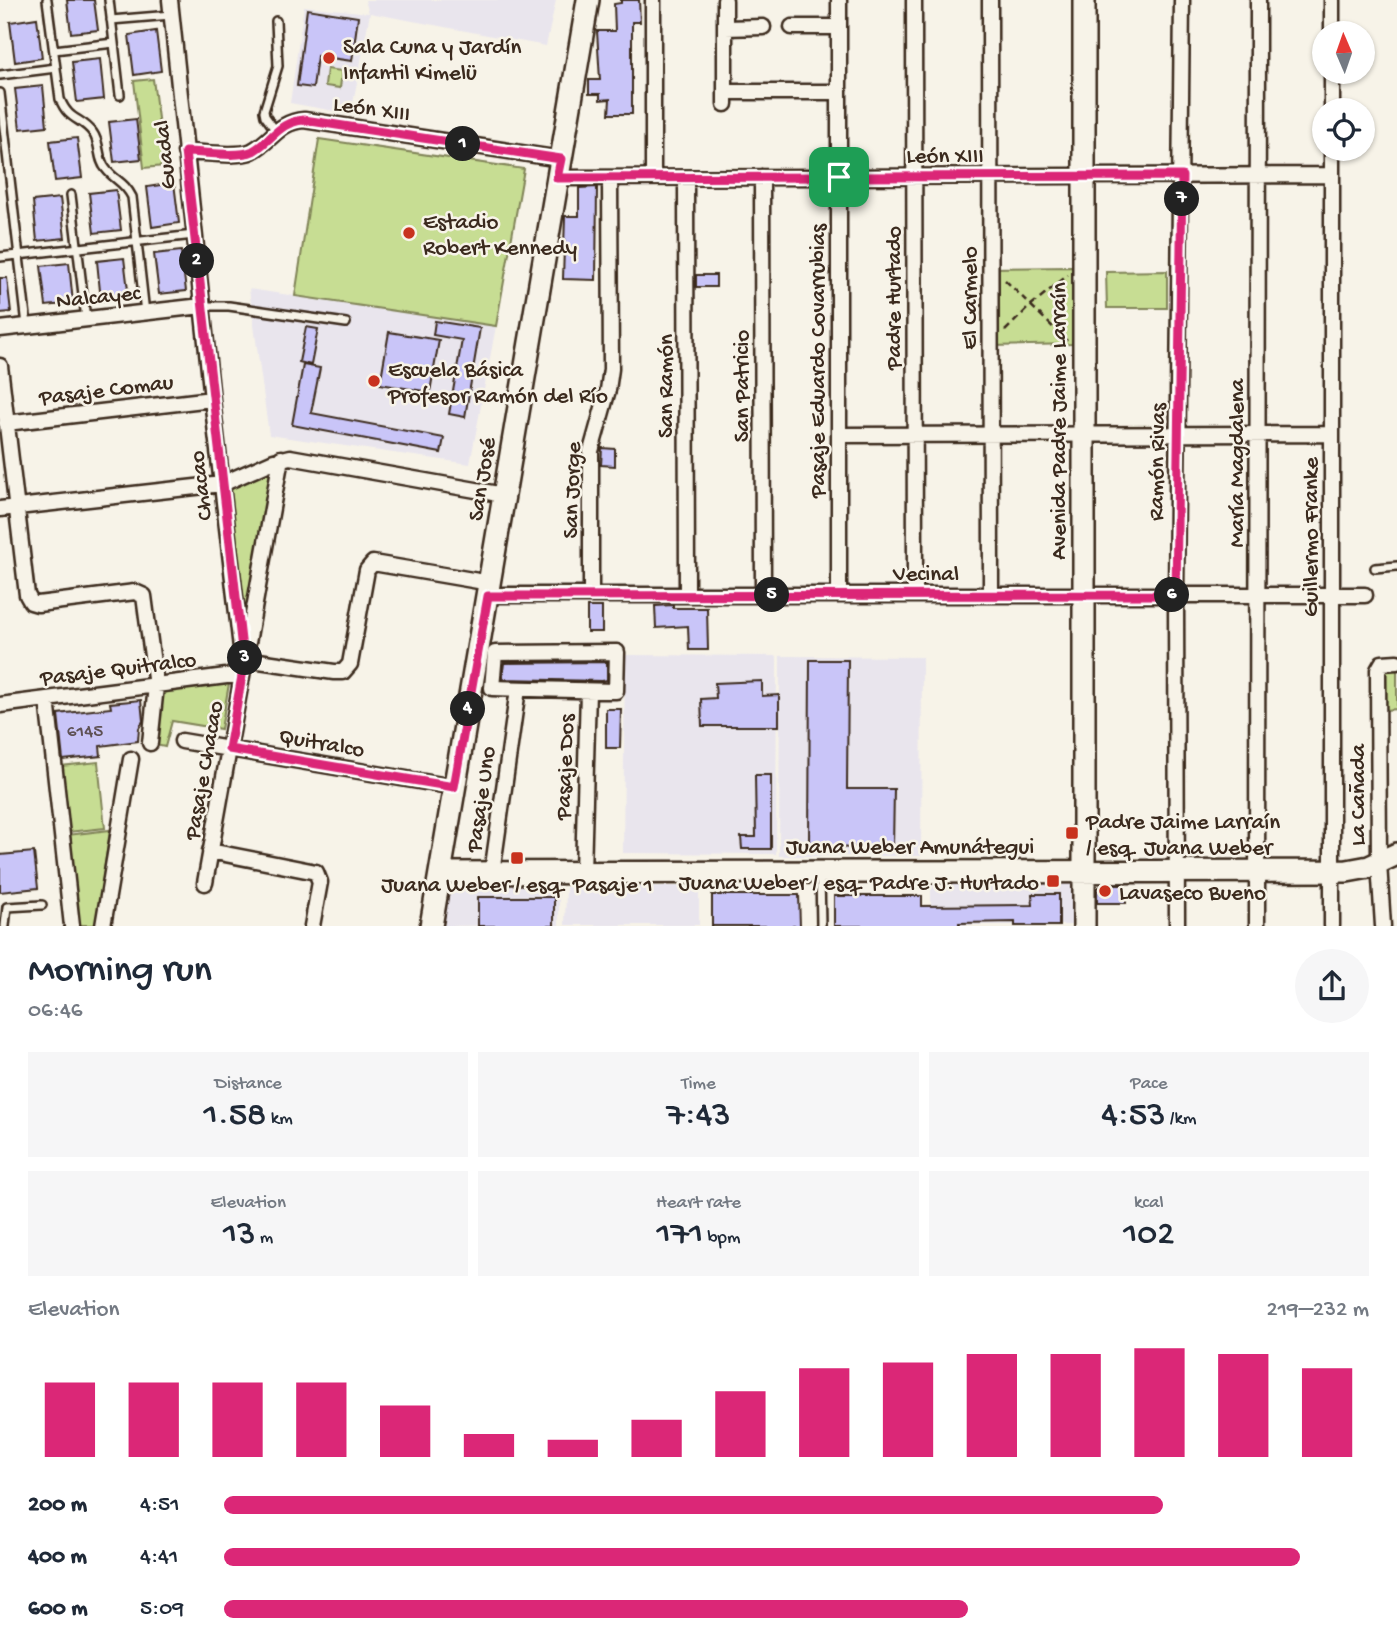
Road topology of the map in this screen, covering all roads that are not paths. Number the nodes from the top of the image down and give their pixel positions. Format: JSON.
{"nodes":[{"id":1,"x":47,"y":0,"type":"edge"},
{"id":2,"x":109,"y":0,"type":"edge"},
{"id":3,"x":588,"y":0,"type":"edge"},
{"id":4,"x":653,"y":0,"type":"edge"},
{"id":5,"x":725,"y":0,"type":"edge"},
{"id":6,"x":839,"y":0,"type":"edge"},
{"id":7,"x":914,"y":0,"type":"edge"},
{"id":8,"x":990,"y":0,"type":"edge"},
{"id":9,"x":1084,"y":0,"type":"edge"},
{"id":10,"x":1182,"y":0,"type":"edge"},
{"id":11,"x":1258,"y":0,"type":"edge"},
{"id":12,"x":1332,"y":0,"type":"edge"},
{"id":13,"x":170,"y":8,"type":"edge"},
{"id":14,"x":111,"y":20,"type":"junction"},
{"id":15,"x":276,"y":21,"type":"dead end"},
{"id":16,"x":1332,"y":21,"type":"edge"},
{"id":17,"x":763,"y":27,"type":"dead end"},
{"id":18,"x":792,"y":27,"type":"dead end"},
{"id":19,"x":839,"y":27,"type":"junction"},
{"id":20,"x":725,"y":28,"type":"junction"},
{"id":21,"x":114,"y":43,"type":"junction"},
{"id":22,"x":54,"y":50,"type":"junction"},
{"id":23,"x":56,"y":68,"type":"junction"},
{"id":24,"x":0,"y":75,"type":"edge"},
{"id":25,"x":839,"y":92,"type":"junction"},
{"id":26,"x":0,"y":95,"type":"edge"},
{"id":27,"x":120,"y":95,"type":"dead end"},
{"id":28,"x":276,"y":131,"type":"junction"},
{"id":29,"x":185,"y":152,"type":"junction"},
{"id":30,"x":1332,"y":161,"type":"edge"},
{"id":31,"x":559,"y":168,"type":"junction"},
{"id":32,"x":1332,"y":175,"type":"junction"},
{"id":33,"x":1182,"y":176,"type":"junction"},
{"id":34,"x":1258,"y":176,"type":"junction"},
{"id":35,"x":610,"y":177,"type":"junction"},
{"id":36,"x":653,"y":177,"type":"junction"},
{"id":37,"x":762,"y":177,"type":"junction"},
{"id":38,"x":839,"y":177,"type":"junction"},
{"id":39,"x":915,"y":177,"type":"junction"},
{"id":40,"x":990,"y":177,"type":"junction"},
{"id":41,"x":1084,"y":177,"type":"junction"},
{"id":42,"x":686,"y":178,"type":"junction"},
{"id":43,"x":11,"y":186,"type":"junction"},
{"id":44,"x":0,"y":187,"type":"edge"},
{"id":45,"x":71,"y":195,"type":"dead end"},
{"id":46,"x":194,"y":235,"type":"junction"},
{"id":47,"x":137,"y":242,"type":"junction"},
{"id":48,"x":77,"y":248,"type":"junction"},
{"id":49,"x":19,"y":255,"type":"junction"},
{"id":50,"x":0,"y":257,"type":"edge"},
{"id":51,"x":202,"y":306,"type":"junction"},
{"id":52,"x":145,"y":313,"type":"junction"},
{"id":53,"x":86,"y":320,"type":"junction"},
{"id":54,"x":346,"y":323,"type":"dead end"},
{"id":55,"x":27,"y":326,"type":"junction"},
{"id":56,"x":0,"y":329,"type":"edge"},
{"id":57,"x":0,"y":366,"type":"edge"},
{"id":58,"x":212,"y":399,"type":"junction"},
{"id":59,"x":6,"y":423,"type":"junction"},
{"id":60,"x":1332,"y":434,"type":"junction"},
{"id":61,"x":839,"y":435,"type":"junction"},
{"id":62,"x":915,"y":435,"type":"junction"},
{"id":63,"x":991,"y":435,"type":"junction"},
{"id":64,"x":1084,"y":435,"type":"junction"},
{"id":65,"x":1178,"y":435,"type":"junction"},
{"id":66,"x":1258,"y":435,"type":"junction"},
{"id":67,"x":281,"y":458,"type":"junction"},
{"id":68,"x":222,"y":484,"type":"junction"},
{"id":69,"x":504,"y":495,"type":"junction"},
{"id":70,"x":16,"y":508,"type":"junction"},
{"id":71,"x":0,"y":509,"type":"edge"},
{"id":72,"x":1397,"y":566,"type":"edge"},
{"id":73,"x":1375,"y":568,"type":"dead end"},
{"id":74,"x":489,"y":589,"type":"junction"},
{"id":75,"x":591,"y":595,"type":"junction"},
{"id":76,"x":687,"y":595,"type":"junction"},
{"id":77,"x":763,"y":595,"type":"junction"},
{"id":78,"x":839,"y":595,"type":"junction"},
{"id":79,"x":915,"y":595,"type":"junction"},
{"id":80,"x":991,"y":595,"type":"junction"},
{"id":81,"x":1084,"y":595,"type":"junction"},
{"id":82,"x":1176,"y":595,"type":"junction"},
{"id":83,"x":1258,"y":595,"type":"junction"},
{"id":84,"x":1332,"y":595,"type":"junction"},
{"id":85,"x":1366,"y":595,"type":"dead end"},
{"id":86,"x":1397,"y":662,"type":"edge"},
{"id":87,"x":244,"y":666,"type":"junction"},
{"id":88,"x":156,"y":686,"type":"junction"},
{"id":89,"x":518,"y":689,"type":"junction"},
{"id":90,"x":587,"y":691,"type":"junction"},
{"id":91,"x":47,"y":699,"type":"junction"},
{"id":92,"x":0,"y":705,"type":"edge"},
{"id":93,"x":182,"y":741,"type":"dead end"},
{"id":94,"x":150,"y":743,"type":"dead end"},
{"id":95,"x":229,"y":749,"type":"junction"},
{"id":96,"x":131,"y":759,"type":"dead end"},
{"id":97,"x":454,"y":787,"type":"junction"},
{"id":98,"x":210,"y":851,"type":"junction"},
{"id":99,"x":1388,"y":859,"type":"edge"},
{"id":100,"x":1084,"y":871,"type":"junction"},
{"id":101,"x":1176,"y":871,"type":"junction"},
{"id":102,"x":1257,"y":871,"type":"junction"},
{"id":103,"x":1332,"y":871,"type":"junction"},
{"id":104,"x":820,"y":872,"type":"junction"},
{"id":105,"x":440,"y":873,"type":"junction"},
{"id":106,"x":492,"y":873,"type":"junction"},
{"id":107,"x":583,"y":873,"type":"junction"},
{"id":108,"x":205,"y":883,"type":"dead end"},
{"id":109,"x":42,"y":905,"type":"dead end"},
{"id":110,"x":5,"y":926,"type":"edge"},
{"id":111,"x":72,"y":926,"type":"edge"},
{"id":112,"x":103,"y":926,"type":"edge"},
{"id":113,"x":312,"y":926,"type":"edge"},
{"id":114,"x":431,"y":926,"type":"edge"},
{"id":115,"x":821,"y":926,"type":"edge"},
{"id":116,"x":1084,"y":926,"type":"edge"},
{"id":117,"x":1177,"y":926,"type":"edge"},
{"id":118,"x":1257,"y":926,"type":"edge"},
{"id":119,"x":1332,"y":926,"type":"edge"},
{"id":120,"x":1383,"y":926,"type":"edge"}],
"edges":[{"from":1,"to":22,"type":"lane"},
{"from":2,"to":14,"type":"lane"},
{"from":3,"to":31,"type":"street","name":"San José"},
{"from":4,"to":36,"type":"street"},
{"from":5,"to":20,"type":"street"},
{"from":6,"to":19,"type":"street","name":"Pasaje Eduardo Covarrubias"},
{"from":7,"to":39,"type":"street","name":"Padre Hurtado"},
{"from":8,"to":40,"type":"street","name":"El Carmelo"},
{"from":9,"to":41,"type":"street","name":"Avenida Padre Jaime Larraín"},
{"from":10,"to":33,"type":"street","name":"Ramón Rivas"},
{"from":11,"to":34,"type":"street","name":"María Magdalena"},
{"from":12,"to":16,"type":"street"},
{"from":13,"to":14,"type":"lane"},
{"from":13,"to":29,"type":"street","name":"Guadal"},
{"from":14,"to":21,"type":"lane"},
{"from":15,"to":28,"type":"lane"},
{"from":17,"to":20,"type":"street"},
{"from":18,"to":19,"type":"street"},
{"from":19,"to":25,"type":"street","name":"Pasaje Eduardo Covarrubias"},
{"from":20,"to":25,"type":"street"},
{"from":21,"to":22,"type":"lane"},
{"from":21,"to":27,"type":"lane"},
{"from":22,"to":23,"type":"lane"},
{"from":23,"to":24,"type":"lane"},
{"from":23,"to":47,"type":"lane"},
{"from":25,"to":38,"type":"street","name":"Pasaje Eduardo Covarrubias"},
{"from":26,"to":43,"type":"lane"},
{"from":28,"to":29,"type":"street","name":"León XIII"},
{"from":28,"to":31,"type":"street","name":"León XIII"},
{"from":29,"to":46,"type":"street","name":"Guadal"},
{"from":30,"to":32,"type":"street","name":"Guillermo Franke"},
{"from":31,"to":35,"type":"street","name":"León XIII"},
{"from":31,"to":69,"type":"street","name":"San José"},
{"from":32,"to":34,"type":"street","name":"León XIII"},
{"from":32,"to":60,"type":"street","name":"Guillermo Franke"},
{"from":33,"to":34,"type":"street","name":"León XIII"},
{"from":33,"to":41,"type":"street","name":"León XIII"},
{"from":33,"to":65,"type":"street","name":"Ramón Rivas"},
{"from":34,"to":66,"type":"street","name":"María Magdalena"},
{"from":35,"to":36,"type":"street","name":"León XIII"},
{"from":35,"to":75,"type":"street","name":"San Jorge"},
{"from":36,"to":42,"type":"street","name":"León XIII"},
{"from":37,"to":38,"type":"street","name":"León XIII"},
{"from":37,"to":42,"type":"street","name":"León XIII"},
{"from":37,"to":77,"type":"street","name":"San Patricio"},
{"from":38,"to":39,"type":"street","name":"León XIII"},
{"from":38,"to":61,"type":"street","name":"Pasaje Eduardo Covarrubias"},
{"from":39,"to":40,"type":"street","name":"León XIII"},
{"from":39,"to":62,"type":"street","name":"Padre Hurtado"},
{"from":40,"to":41,"type":"street","name":"León XIII"},
{"from":40,"to":63,"type":"street","name":"El Carmelo"},
{"from":41,"to":64,"type":"street","name":"Avenida Padre Jaime Larraín"},
{"from":42,"to":76,"type":"street","name":"San Ramón"},
{"from":43,"to":44,"type":"lane"},
{"from":43,"to":49,"type":"lane"},
{"from":45,"to":48,"type":"lane"},
{"from":46,"to":47,"type":"lane"},
{"from":46,"to":51,"type":"street","name":"Guadal"},
{"from":47,"to":48,"type":"lane"},
{"from":47,"to":52,"type":"lane"},
{"from":48,"to":49,"type":"lane"},
{"from":48,"to":53,"type":"lane"},
{"from":49,"to":50,"type":"lane"},
{"from":49,"to":55,"type":"lane"},
{"from":51,"to":52,"type":"street","name":"Nalcayec"},
{"from":51,"to":54,"type":"lane"},
{"from":51,"to":58,"type":"street","name":"Chacao"},
{"from":52,"to":53,"type":"street","name":"Nalcayec"},
{"from":53,"to":55,"type":"street","name":"Nalcayec"},
{"from":55,"to":56,"type":"street","name":"Nalcayec"},
{"from":57,"to":59,"type":"street"},
{"from":58,"to":59,"type":"street","name":"Pasaje Comau"},
{"from":58,"to":68,"type":"street","name":"Chacao"},
{"from":59,"to":70,"type":"street"},
{"from":60,"to":66,"type":"street"},
{"from":60,"to":84,"type":"street","name":"Guillermo Franke"},
{"from":61,"to":62,"type":"street"},
{"from":61,"to":78,"type":"street","name":"Pasaje Eduardo Covarrubias"},
{"from":62,"to":63,"type":"street"},
{"from":62,"to":79,"type":"street","name":"Padre Hurtado"},
{"from":63,"to":64,"type":"street"},
{"from":63,"to":80,"type":"street","name":"El Carmelo"},
{"from":64,"to":65,"type":"street"},
{"from":64,"to":81,"type":"street","name":"Avenida Padre Jaime Larraín"},
{"from":65,"to":66,"type":"street"},
{"from":65,"to":82,"type":"street","name":"Ramón Rivas"},
{"from":66,"to":83,"type":"street","name":"María Magdalena"},
{"from":67,"to":68,"type":"street"},
{"from":67,"to":69,"type":"street"},
{"from":67,"to":87,"type":"street","name":"Pasaje Chacao"},
{"from":68,"to":70,"type":"street"},
{"from":68,"to":87,"type":"street","name":"Chacao"},
{"from":69,"to":74,"type":"street","name":"San José"},
{"from":70,"to":71,"type":"street"},
{"from":70,"to":88,"type":"street"},
{"from":72,"to":73,"type":"lane"},
{"from":74,"to":75,"type":"street","name":"Vecinal"},
{"from":74,"to":87,"type":"street","name":"Pasaje Quitralco"},
{"from":74,"to":97,"type":"street","name":"San José"},
{"from":75,"to":76,"type":"street","name":"Vecinal"},
{"from":76,"to":77,"type":"street","name":"Vecinal"},
{"from":77,"to":78,"type":"street","name":"Vecinal"},
{"from":78,"to":79,"type":"street","name":"Vecinal"},
{"from":79,"to":80,"type":"street","name":"Vecinal"},
{"from":80,"to":81,"type":"street","name":"Vecinal"},
{"from":81,"to":82,"type":"street","name":"Vecinal"},
{"from":81,"to":100,"type":"street","name":"Avenida Padre Jaime Larraín"},
{"from":82,"to":83,"type":"street","name":"Vecinal"},
{"from":82,"to":101,"type":"street","name":"Ramón Rivas"},
{"from":83,"to":84,"type":"street","name":"Vecinal"},
{"from":83,"to":102,"type":"street","name":"María Magdalena"},
{"from":84,"to":85,"type":"street","name":"Vecinal"},
{"from":84,"to":103,"type":"street","name":"Guillermo Franke"},
{"from":86,"to":99,"type":"street","name":"La Cañada"},
{"from":87,"to":88,"type":"street","name":"Pasaje Quitralco"},
{"from":87,"to":95,"type":"street","name":"Pasaje Chacao"},
{"from":88,"to":91,"type":"street","name":"Pasaje Quitralco"},
{"from":88,"to":94,"type":"street"},
{"from":89,"to":90,"type":"street","name":"Pasaje Dos"},
{"from":89,"to":90,"type":"street"},
{"from":89,"to":106,"type":"street","name":"Pasaje Uno"},
{"from":90,"to":107,"type":"street","name":"Pasaje Dos"},
{"from":91,"to":92,"type":"street","name":"Pasaje Quitralco"},
{"from":91,"to":111,"type":"street"},
{"from":93,"to":95,"type":"street","name":"Quitralco"},
{"from":95,"to":97,"type":"street","name":"Quitralco"},
{"from":95,"to":98,"type":"street","name":"Pasaje Chacao"},
{"from":96,"to":112,"type":"street"},
{"from":97,"to":105,"type":"street","name":"San José"},
{"from":98,"to":108,"type":"street","name":"Pasaje Chacao"},
{"from":98,"to":113,"type":"street"},
{"from":99,"to":103,"type":"street","name":"Juana Weber Amunátegui"},
{"from":99,"to":120,"type":"street","name":"La Cañada"},
{"from":100,"to":101,"type":"street","name":"Juana Weber Amunátegui"},
{"from":100,"to":104,"type":"street","name":"Juana Weber Amunátegui"},
{"from":100,"to":116,"type":"street","name":"Avenida Padre Jaime Larraín"},
{"from":101,"to":102,"type":"street","name":"Juana Weber Amunátegui"},
{"from":101,"to":117,"type":"street","name":"Ramón Rivas"},
{"from":102,"to":103,"type":"street","name":"Juana Weber Amunátegui"},
{"from":102,"to":118,"type":"street","name":"María Magdalena"},
{"from":103,"to":119,"type":"street","name":"Guillermo Franke"},
{"from":104,"to":107,"type":"street","name":"Juana Weber Amunátegui"},
{"from":104,"to":115,"type":"lane"},
{"from":105,"to":106,"type":"street","name":"Juana Weber Amunátegui"},
{"from":105,"to":114,"type":"street","name":"San José"},
{"from":106,"to":107,"type":"street","name":"Juana Weber Amunátegui"},
{"from":109,"to":110,"type":"lane"}]}
